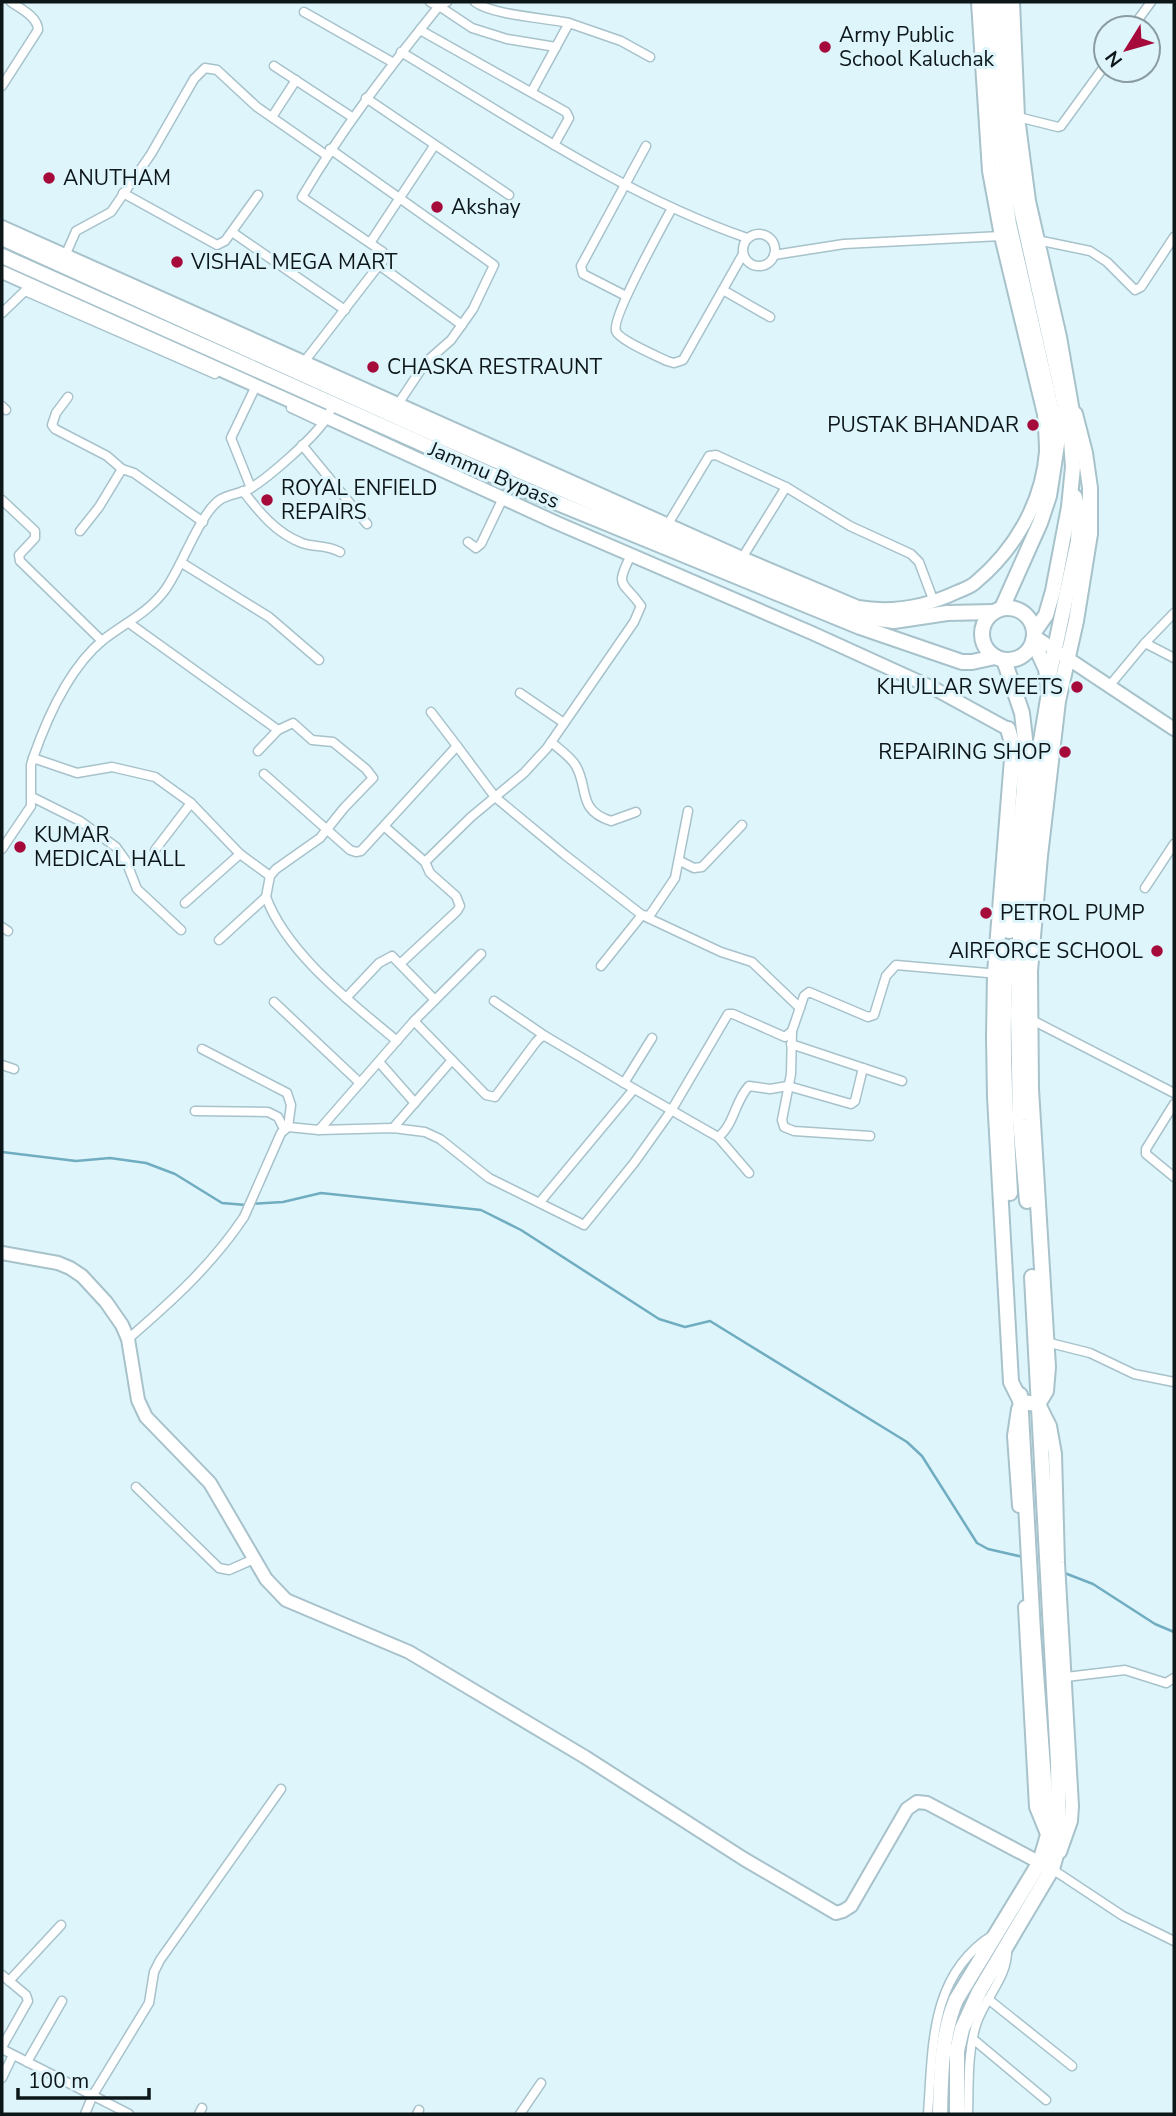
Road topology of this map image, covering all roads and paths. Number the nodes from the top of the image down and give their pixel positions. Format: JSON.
{"nodes":[{"id":1,"x":11,"y":2,"type":"edge"},
{"id":2,"x":430,"y":2,"type":"edge"},
{"id":3,"x":475,"y":2,"type":"edge"},
{"id":4,"x":978,"y":2,"type":"edge"},
{"id":5,"x":990,"y":2,"type":"edge"},
{"id":6,"x":1002,"y":2,"type":"edge"},
{"id":7,"x":1013,"y":2,"type":"edge"},
{"id":8,"x":443,"y":4,"type":"edge"},
{"id":9,"x":304,"y":12,"type":"dead end"},
{"id":10,"x":569,"y":23,"type":"junction"},
{"id":11,"x":420,"y":30,"type":"junction"},
{"id":12,"x":556,"y":47,"type":"junction"},
{"id":13,"x":401,"y":52,"type":"junction"},
{"id":14,"x":650,"y":57,"type":"dead end"},
{"id":15,"x":392,"y":62,"type":"junction"},
{"id":16,"x":274,"y":65,"type":"dead end"},
{"id":17,"x":296,"y":80,"type":"junction"},
{"id":18,"x":1092,"y":83,"type":"edge"},
{"id":19,"x":2,"y":86,"type":"edge"},
{"id":20,"x":532,"y":91,"type":"junction"},
{"id":21,"x":366,"y":99,"type":"junction"},
{"id":22,"x":272,"y":117,"type":"junction"},
{"id":23,"x":352,"y":117,"type":"junction"},
{"id":24,"x":1018,"y":117,"type":"junction"},
{"id":25,"x":554,"y":145,"type":"junction"},
{"id":26,"x":646,"y":145,"type":"dead end"},
{"id":27,"x":434,"y":146,"type":"junction"},
{"id":28,"x":328,"y":152,"type":"junction"},
{"id":29,"x":624,"y":184,"type":"junction"},
{"id":30,"x":123,"y":193,"type":"junction"},
{"id":31,"x":258,"y":195,"type":"dead end"},
{"id":32,"x":509,"y":195,"type":"dead end"},
{"id":33,"x":399,"y":199,"type":"junction"},
{"id":34,"x":672,"y":208,"type":"junction"},
{"id":35,"x":2,"y":227,"type":"edge"},
{"id":36,"x":232,"y":232,"type":"junction"},
{"id":37,"x":1000,"y":236,"type":"junction"},
{"id":38,"x":1174,"y":237,"type":"edge"},
{"id":39,"x":2,"y":238,"type":"edge"},
{"id":40,"x":747,"y":239,"type":"junction"},
{"id":41,"x":1037,"y":240,"type":"junction"},
{"id":42,"x":370,"y":243,"type":"junction"},
{"id":43,"x":743,"y":254,"type":"junction"},
{"id":44,"x":774,"y":255,"type":"junction"},
{"id":45,"x":2,"y":256,"type":"edge"},
{"id":46,"x":65,"y":256,"type":"junction"},
{"id":47,"x":379,"y":265,"type":"junction"},
{"id":48,"x":2,"y":272,"type":"edge"},
{"id":49,"x":27,"y":288,"type":"junction"},
{"id":50,"x":723,"y":289,"type":"junction"},
{"id":51,"x":626,"y":296,"type":"junction"},
{"id":52,"x":345,"y":310,"type":"junction"},
{"id":53,"x":2,"y":313,"type":"edge"},
{"id":54,"x":771,"y":317,"type":"dead end"},
{"id":55,"x":462,"y":325,"type":"junction"},
{"id":56,"x":168,"y":350,"type":"junction"},
{"id":57,"x":304,"y":362,"type":"junction"},
{"id":58,"x":254,"y":390,"type":"junction"},
{"id":59,"x":68,"y":397,"type":"dead end"},
{"id":60,"x":398,"y":404,"type":"junction"},
{"id":61,"x":1044,"y":414,"type":"junction"},
{"id":62,"x":1075,"y":414,"type":"junction"},
{"id":63,"x":327,"y":415,"type":"junction"},
{"id":64,"x":1064,"y":439,"type":"junction"},
{"id":65,"x":302,"y":445,"type":"junction"},
{"id":66,"x":122,"y":469,"type":"junction"},
{"id":67,"x":1072,"y":485,"type":"junction"},
{"id":68,"x":786,"y":487,"type":"junction"},
{"id":69,"x":247,"y":490,"type":"junction"},
{"id":70,"x":503,"y":498,"type":"junction"},
{"id":71,"x":2,"y":499,"type":"edge"},
{"id":72,"x":203,"y":522,"type":"junction"},
{"id":73,"x":367,"y":524,"type":"dead end"},
{"id":74,"x":668,"y":524,"type":"junction"},
{"id":75,"x":80,"y":531,"type":"dead end"},
{"id":76,"x":468,"y":542,"type":"dead end"},
{"id":77,"x":340,"y":552,"type":"dead end"},
{"id":78,"x":631,"y":555,"type":"junction"},
{"id":79,"x":742,"y":558,"type":"junction"},
{"id":80,"x":182,"y":563,"type":"junction"},
{"id":81,"x":934,"y":602,"type":"junction"},
{"id":82,"x":998,"y":610,"type":"junction"},
{"id":83,"x":1174,"y":613,"type":"edge"},
{"id":84,"x":129,"y":623,"type":"junction"},
{"id":85,"x":1034,"y":636,"type":"junction"},
{"id":86,"x":102,"y":641,"type":"junction"},
{"id":87,"x":1145,"y":643,"type":"junction"},
{"id":88,"x":1055,"y":649,"type":"junction"},
{"id":89,"x":1069,"y":657,"type":"junction"},
{"id":90,"x":999,"y":658,"type":"junction"},
{"id":91,"x":1174,"y":658,"type":"edge"},
{"id":92,"x":319,"y":660,"type":"dead end"},
{"id":93,"x":1048,"y":680,"type":"junction"},
{"id":94,"x":1110,"y":685,"type":"junction"},
{"id":95,"x":520,"y":693,"type":"dead end"},
{"id":96,"x":431,"y":712,"type":"dead end"},
{"id":97,"x":565,"y":723,"type":"junction"},
{"id":98,"x":1008,"y":729,"type":"joint"},
{"id":99,"x":1174,"y":729,"type":"edge"},
{"id":100,"x":278,"y":730,"type":"junction"},
{"id":101,"x":551,"y":742,"type":"junction"},
{"id":102,"x":457,"y":746,"type":"junction"},
{"id":103,"x":258,"y":751,"type":"dead end"},
{"id":104,"x":33,"y":758,"type":"junction"},
{"id":105,"x":264,"y":774,"type":"dead end"},
{"id":106,"x":33,"y":797,"type":"junction"},
{"id":107,"x":495,"y":797,"type":"junction"},
{"id":108,"x":191,"y":803,"type":"junction"},
{"id":109,"x":688,"y":811,"type":"dead end"},
{"id":110,"x":636,"y":812,"type":"dead end"},
{"id":111,"x":742,"y":825,"type":"dead end"},
{"id":112,"x":385,"y":827,"type":"junction"},
{"id":113,"x":327,"y":830,"type":"junction"},
{"id":114,"x":1174,"y":844,"type":"edge"},
{"id":115,"x":2,"y":849,"type":"edge"},
{"id":116,"x":155,"y":850,"type":"dead end"},
{"id":117,"x":240,"y":854,"type":"junction"},
{"id":118,"x":1040,"y":856,"type":"junction"},
{"id":119,"x":680,"y":861,"type":"junction"},
{"id":120,"x":425,"y":862,"type":"junction"},
{"id":121,"x":1021,"y":869,"type":"junction"},
{"id":122,"x":270,"y":876,"type":"junction"},
{"id":123,"x":1003,"y":883,"type":"junction"},
{"id":124,"x":1145,"y":888,"type":"dead end"},
{"id":125,"x":266,"y":897,"type":"junction"},
{"id":126,"x":185,"y":902,"type":"dead end"},
{"id":127,"x":644,"y":916,"type":"junction"},
{"id":128,"x":181,"y":930,"type":"dead end"},
{"id":129,"x":1014,"y":934,"type":"junction"},
{"id":130,"x":219,"y":940,"type":"dead end"},
{"id":131,"x":481,"y":954,"type":"dead end"},
{"id":132,"x":401,"y":964,"type":"junction"},
{"id":133,"x":601,"y":965,"type":"dead end"},
{"id":134,"x":1000,"y":974,"type":"junction"},
{"id":135,"x":1024,"y":990,"type":"junction"},
{"id":136,"x":346,"y":998,"type":"junction"},
{"id":137,"x":435,"y":1000,"type":"junction"},
{"id":138,"x":494,"y":1000,"type":"dead end"},
{"id":139,"x":274,"y":1002,"type":"dead end"},
{"id":140,"x":800,"y":1008,"type":"junction"},
{"id":141,"x":1023,"y":1016,"type":"junction"},
{"id":142,"x":414,"y":1021,"type":"junction"},
{"id":143,"x":792,"y":1031,"type":"junction"},
{"id":144,"x":545,"y":1037,"type":"junction"},
{"id":145,"x":652,"y":1038,"type":"dead end"},
{"id":146,"x":397,"y":1041,"type":"junction"},
{"id":147,"x":791,"y":1044,"type":"junction"},
{"id":148,"x":202,"y":1049,"type":"dead end"},
{"id":149,"x":452,"y":1060,"type":"junction"},
{"id":150,"x":379,"y":1062,"type":"junction"},
{"id":151,"x":2,"y":1065,"type":"edge"},
{"id":152,"x":863,"y":1068,"type":"junction"},
{"id":153,"x":14,"y":1069,"type":"dead end"},
{"id":154,"x":902,"y":1081,"type":"dead end"},
{"id":155,"x":360,"y":1083,"type":"junction"},
{"id":156,"x":624,"y":1083,"type":"junction"},
{"id":157,"x":788,"y":1086,"type":"junction"},
{"id":158,"x":634,"y":1089,"type":"junction"},
{"id":159,"x":1174,"y":1094,"type":"edge"},
{"id":160,"x":415,"y":1102,"type":"junction"},
{"id":161,"x":1174,"y":1106,"type":"edge"},
{"id":162,"x":195,"y":1111,"type":"dead end"},
{"id":163,"x":671,"y":1111,"type":"junction"},
{"id":164,"x":286,"y":1128,"type":"junction"},
{"id":165,"x":393,"y":1128,"type":"junction"},
{"id":166,"x":319,"y":1130,"type":"junction"},
{"id":167,"x":718,"y":1136,"type":"junction"},
{"id":168,"x":870,"y":1136,"type":"dead end"},
{"id":169,"x":749,"y":1173,"type":"dead end"},
{"id":170,"x":1174,"y":1177,"type":"edge"},
{"id":171,"x":540,"y":1202,"type":"junction"},
{"id":172,"x":2,"y":1253,"type":"edge"},
{"id":173,"x":128,"y":1339,"type":"junction"},
{"id":174,"x":1041,"y":1341,"type":"junction"},
{"id":175,"x":1174,"y":1382,"type":"edge"},
{"id":176,"x":1021,"y":1402,"type":"junction"},
{"id":177,"x":1038,"y":1404,"type":"junction"},
{"id":178,"x":136,"y":1487,"type":"dead end"},
{"id":179,"x":254,"y":1559,"type":"junction"},
{"id":180,"x":1054,"y":1580,"type":"junction"},
{"id":181,"x":1066,"y":1677,"type":"junction"},
{"id":182,"x":1174,"y":1678,"type":"edge"},
{"id":183,"x":281,"y":1788,"type":"dead end"},
{"id":184,"x":1050,"y":1863,"type":"junction"},
{"id":185,"x":61,"y":1925,"type":"dead end"},
{"id":186,"x":998,"y":1931,"type":"junction"},
{"id":187,"x":1174,"y":1941,"type":"edge"},
{"id":188,"x":1007,"y":1944,"type":"junction"},
{"id":189,"x":5,"y":1978,"type":"edge"},
{"id":190,"x":988,"y":1999,"type":"junction"},
{"id":191,"x":62,"y":2001,"type":"dead end"},
{"id":192,"x":974,"y":2039,"type":"junction"},
{"id":193,"x":2,"y":2048,"type":"edge"},
{"id":194,"x":13,"y":2055,"type":"junction"},
{"id":195,"x":27,"y":2062,"type":"junction"},
{"id":196,"x":1072,"y":2066,"type":"dead end"},
{"id":197,"x":2,"y":2078,"type":"edge"},
{"id":198,"x":541,"y":2083,"type":"dead end"},
{"id":199,"x":93,"y":2095,"type":"junction"},
{"id":200,"x":1046,"y":2100,"type":"dead end"},
{"id":201,"x":85,"y":2114,"type":"edge"},
{"id":202,"x":129,"y":2114,"type":"edge"},
{"id":203,"x":520,"y":2114,"type":"edge"},
{"id":204,"x":928,"y":2114,"type":"edge"},
{"id":205,"x":940,"y":2114,"type":"edge"},
{"id":206,"x":957,"y":2114,"type":"edge"},
{"id":207,"x":968,"y":2114,"type":"edge"}],
"edges":[{"from":1,"to":19,"type":"street"},
{"from":2,"to":8,"type":"street"},
{"from":3,"to":10,"type":"street"},
{"from":4,"to":37,"type":"street"},
{"from":5,"to":64,"type":"highway"},
{"from":6,"to":64,"type":"highway"},
{"from":7,"to":24,"type":"street"},
{"from":8,"to":11,"type":"street"},
{"from":8,"to":12,"type":"street"},
{"from":9,"to":15,"type":"street"},
{"from":10,"to":12,"type":"street"},
{"from":10,"to":14,"type":"street"},
{"from":11,"to":13,"type":"street"},
{"from":11,"to":20,"type":"street"},
{"from":12,"to":20,"type":"street"},
{"from":13,"to":15,"type":"street"},
{"from":13,"to":25,"type":"street"},
{"from":15,"to":21,"type":"street"},
{"from":16,"to":17,"type":"street"},
{"from":17,"to":22,"type":"street"},
{"from":17,"to":23,"type":"street"},
{"from":18,"to":24,"type":"street"},
{"from":20,"to":25,"type":"street"},
{"from":21,"to":23,"type":"street"},
{"from":21,"to":27,"type":"street"},
{"from":22,"to":28,"type":"street"},
{"from":22,"to":30,"type":"street"},
{"from":23,"to":28,"type":"street"},
{"from":24,"to":41,"type":"street"},
{"from":25,"to":29,"type":"street"},
{"from":26,"to":29,"type":"street"},
{"from":27,"to":32,"type":"street"},
{"from":27,"to":33,"type":"street"},
{"from":28,"to":33,"type":"street"},
{"from":28,"to":42,"type":"street"},
{"from":29,"to":34,"type":"street"},
{"from":29,"to":51,"type":"street"},
{"from":30,"to":36,"type":"street"},
{"from":30,"to":46,"type":"street"},
{"from":31,"to":36,"type":"street"},
{"from":33,"to":42,"type":"street"},
{"from":33,"to":55,"type":"street"},
{"from":34,"to":40,"type":"street"},
{"from":34,"to":51,"type":"street"},
{"from":35,"to":46,"type":"street"},
{"from":36,"to":52,"type":"street"},
{"from":37,"to":44,"type":"street"},
{"from":37,"to":61,"type":"street"},
{"from":38,"to":41,"type":"street"},
{"from":39,"to":82,"type":"highway","name":"Jammu Bypass"},
{"from":40,"to":43,"type":"street"},
{"from":40,"to":44,"type":"street"},
{"from":41,"to":62,"type":"street"},
{"from":42,"to":47,"type":"street"},
{"from":43,"to":44,"type":"street"},
{"from":43,"to":50,"type":"street"},
{"from":45,"to":63,"type":"highway","name":"Jammu Bypass"},
{"from":46,"to":57,"type":"street"},
{"from":47,"to":52,"type":"street"},
{"from":47,"to":55,"type":"street"},
{"from":48,"to":49,"type":"street"},
{"from":49,"to":53,"type":"street"},
{"from":49,"to":56,"type":"street"},
{"from":50,"to":51,"type":"street"},
{"from":50,"to":54,"type":"street"},
{"from":52,"to":57,"type":"street"},
{"from":55,"to":60,"type":"street"},
{"from":56,"to":58,"type":"street"},
{"from":56,"to":63,"type":"street"},
{"from":57,"to":60,"type":"street"},
{"from":58,"to":63,"type":"street"},
{"from":58,"to":69,"type":"street"},
{"from":59,"to":66,"type":"street"},
{"from":60,"to":74,"type":"street"},
{"from":61,"to":64,"type":"street"},
{"from":61,"to":81,"type":"street"},
{"from":62,"to":64,"type":"street"},
{"from":62,"to":89,"type":"highway"},
{"from":63,"to":65,"type":"street"},
{"from":63,"to":70,"type":"street"},
{"from":63,"to":90,"type":"highway","name":"Jammu Bypass"},
{"from":64,"to":67,"type":"highway"},
{"from":64,"to":82,"type":"highway"},
{"from":65,"to":69,"type":"street"},
{"from":65,"to":73,"type":"street"},
{"from":66,"to":72,"type":"street"},
{"from":66,"to":75,"type":"street"},
{"from":67,"to":85,"type":"highway"},
{"from":67,"to":88,"type":"highway"},
{"from":68,"to":74,"type":"street"},
{"from":68,"to":79,"type":"street"},
{"from":68,"to":81,"type":"street"},
{"from":69,"to":72,"type":"street"},
{"from":69,"to":77,"type":"street"},
{"from":70,"to":76,"type":"street"},
{"from":70,"to":78,"type":"street"},
{"from":71,"to":86,"type":"street"},
{"from":72,"to":80,"type":"street"},
{"from":74,"to":79,"type":"street"},
{"from":78,"to":97,"type":"street"},
{"from":78,"to":98,"type":"street"},
{"from":79,"to":81,"type":"street"},
{"from":80,"to":84,"type":"street"},
{"from":80,"to":92,"type":"street"},
{"from":82,"to":85,"type":"highway"},
{"from":82,"to":90,"type":"highway"},
{"from":83,"to":87,"type":"street"},
{"from":84,"to":86,"type":"street"},
{"from":84,"to":100,"type":"street"},
{"from":85,"to":88,"type":"street"},
{"from":85,"to":90,"type":"highway"},
{"from":85,"to":93,"type":"highway"},
{"from":86,"to":104,"type":"street"},
{"from":87,"to":91,"type":"street"},
{"from":87,"to":94,"type":"street"},
{"from":88,"to":89,"type":"street"},
{"from":88,"to":93,"type":"highway"},
{"from":89,"to":94,"type":"street"},
{"from":89,"to":118,"type":"highway"},
{"from":90,"to":121,"type":"highway"},
{"from":93,"to":121,"type":"highway"},
{"from":94,"to":99,"type":"street"},
{"from":95,"to":97,"type":"street"},
{"from":96,"to":102,"type":"street"},
{"from":97,"to":101,"type":"street"},
{"from":98,"to":123,"type":"highway"},
{"from":100,"to":103,"type":"street"},
{"from":100,"to":113,"type":"street"},
{"from":101,"to":107,"type":"street"},
{"from":101,"to":110,"type":"street"},
{"from":102,"to":107,"type":"street"},
{"from":102,"to":112,"type":"street"},
{"from":104,"to":106,"type":"street"},
{"from":104,"to":108,"type":"street"},
{"from":105,"to":113,"type":"street"},
{"from":106,"to":115,"type":"street"},
{"from":106,"to":128,"type":"street"},
{"from":107,"to":120,"type":"street"},
{"from":107,"to":127,"type":"street"},
{"from":108,"to":116,"type":"street"},
{"from":108,"to":117,"type":"street"},
{"from":109,"to":119,"type":"street"},
{"from":111,"to":119,"type":"street"},
{"from":112,"to":113,"type":"street"},
{"from":112,"to":120,"type":"street"},
{"from":113,"to":122,"type":"street"},
{"from":114,"to":124,"type":"street"},
{"from":117,"to":122,"type":"street"},
{"from":117,"to":126,"type":"street"},
{"from":118,"to":121,"type":"highway"},
{"from":118,"to":135,"type":"highway"},
{"from":119,"to":127,"type":"street"},
{"from":120,"to":132,"type":"street"},
{"from":121,"to":123,"type":"highway"},
{"from":121,"to":129,"type":"highway"},
{"from":122,"to":125,"type":"street"},
{"from":123,"to":134,"type":"highway"},
{"from":125,"to":130,"type":"street"},
{"from":125,"to":136,"type":"street"},
{"from":127,"to":133,"type":"street"},
{"from":127,"to":140,"type":"street"},
{"from":129,"to":134,"type":"highway"},
{"from":129,"to":135,"type":"highway"},
{"from":131,"to":137,"type":"street"},
{"from":132,"to":136,"type":"street"},
{"from":132,"to":137,"type":"street"},
{"from":134,"to":140,"type":"street"},
{"from":134,"to":176,"type":"highway"},
{"from":135,"to":141,"type":"highway"},
{"from":136,"to":146,"type":"street"},
{"from":137,"to":142,"type":"street"},
{"from":138,"to":144,"type":"street"},
{"from":139,"to":155,"type":"street"},
{"from":140,"to":143,"type":"street"},
{"from":141,"to":159,"type":"street"},
{"from":141,"to":174,"type":"highway"},
{"from":142,"to":146,"type":"street"},
{"from":142,"to":149,"type":"street"},
{"from":143,"to":147,"type":"street"},
{"from":143,"to":163,"type":"street"},
{"from":144,"to":149,"type":"street"},
{"from":144,"to":156,"type":"street"},
{"from":145,"to":156,"type":"street"},
{"from":146,"to":150,"type":"street"},
{"from":147,"to":152,"type":"street"},
{"from":147,"to":157,"type":"street"},
{"from":148,"to":164,"type":"street"},
{"from":149,"to":160,"type":"street"},
{"from":150,"to":155,"type":"street"},
{"from":150,"to":160,"type":"street"},
{"from":151,"to":153,"type":"street"},
{"from":152,"to":154,"type":"street"},
{"from":152,"to":157,"type":"street"},
{"from":155,"to":166,"type":"street"},
{"from":156,"to":158,"type":"street"},
{"from":157,"to":167,"type":"street"},
{"from":157,"to":168,"type":"street"},
{"from":158,"to":163,"type":"street"},
{"from":158,"to":171,"type":"street"},
{"from":160,"to":165,"type":"street"},
{"from":161,"to":170,"type":"street"},
{"from":162,"to":164,"type":"street"},
{"from":163,"to":167,"type":"street"},
{"from":163,"to":171,"type":"street"},
{"from":164,"to":166,"type":"street"},
{"from":164,"to":173,"type":"street"},
{"from":165,"to":166,"type":"street"},
{"from":165,"to":171,"type":"street"},
{"from":167,"to":169,"type":"street"},
{"from":172,"to":173,"type":"street"},
{"from":173,"to":179,"type":"street"},
{"from":174,"to":175,"type":"street"},
{"from":174,"to":177,"type":"highway"},
{"from":176,"to":177,"type":"highway"},
{"from":176,"to":184,"type":"highway"},
{"from":177,"to":180,"type":"highway"},
{"from":178,"to":179,"type":"street"},
{"from":179,"to":184,"type":"street"},
{"from":180,"to":181,"type":"street"},
{"from":180,"to":184,"type":"highway"},
{"from":181,"to":182,"type":"street"},
{"from":181,"to":184,"type":"street"},
{"from":183,"to":199,"type":"street"},
{"from":184,"to":186,"type":"highway"},
{"from":184,"to":187,"type":"street"},
{"from":184,"to":188,"type":"highway"},
{"from":185,"to":189,"type":"street"},
{"from":186,"to":204,"type":"street"},
{"from":186,"to":205,"type":"highway"},
{"from":188,"to":190,"type":"street"},
{"from":188,"to":206,"type":"highway"},
{"from":189,"to":193,"type":"street"},
{"from":190,"to":192,"type":"street"},
{"from":190,"to":196,"type":"street"},
{"from":191,"to":195,"type":"street"},
{"from":192,"to":200,"type":"street"},
{"from":192,"to":207,"type":"street"},
{"from":193,"to":194,"type":"street"},
{"from":194,"to":195,"type":"street"},
{"from":194,"to":197,"type":"street"},
{"from":195,"to":199,"type":"street"},
{"from":198,"to":203,"type":"street"},
{"from":199,"to":201,"type":"street"},
{"from":199,"to":202,"type":"street"}]}
